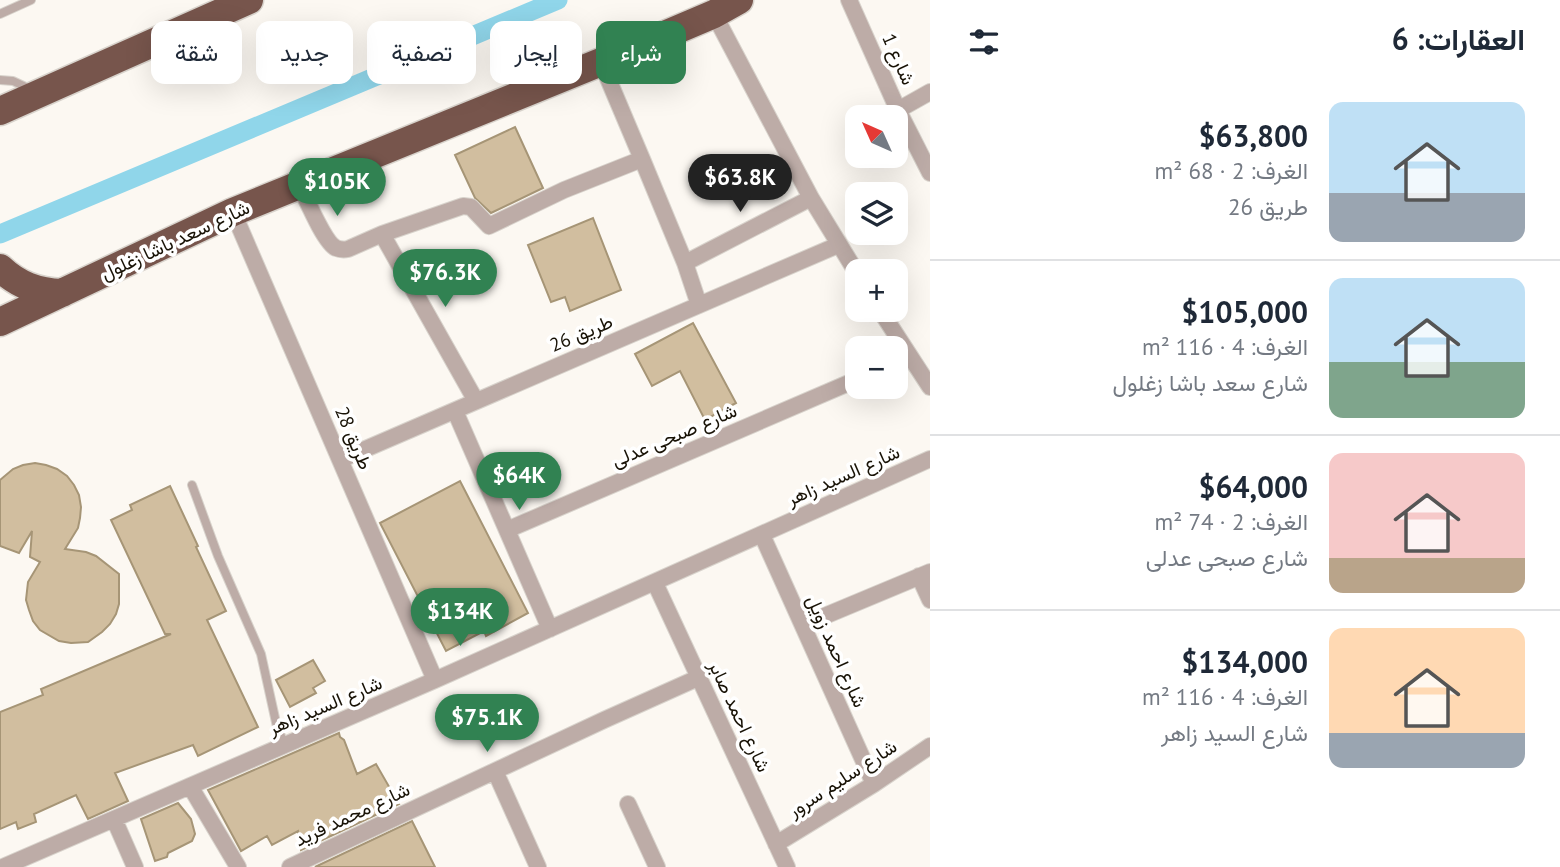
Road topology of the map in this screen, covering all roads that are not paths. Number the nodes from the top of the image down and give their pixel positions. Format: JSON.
{"nodes":[{"id":1,"x":31,"y":0,"type":"edge"},
{"id":2,"x":249,"y":0,"type":"edge"},
{"id":3,"x":739,"y":0,"type":"edge"},
{"id":4,"x":849,"y":0,"type":"edge"},
{"id":5,"x":0,"y":14,"type":"edge"},
{"id":6,"x":714,"y":14,"type":"junction"},
{"id":7,"x":686,"y":26,"type":"edge"},
{"id":8,"x":596,"y":64,"type":"edge"},
{"id":9,"x":0,"y":80,"type":"edge"},
{"id":10,"x":610,"y":84,"type":"edge"},
{"id":11,"x":930,"y":92,"type":"edge"},
{"id":12,"x":38,"y":95,"type":"junction"},
{"id":13,"x":896,"y":105,"type":"edge"},
{"id":14,"x":907,"y":105,"type":"edge"},
{"id":15,"x":0,"y":111,"type":"edge"},
{"id":16,"x":908,"y":130,"type":"edge"},
{"id":17,"x":642,"y":159,"type":"junction"},
{"id":18,"x":930,"y":173,"type":"edge"},
{"id":19,"x":299,"y":184,"type":"junction"},
{"id":20,"x":811,"y":198,"type":"junction"},
{"id":21,"x":233,"y":212,"type":"junction"},
{"id":22,"x":382,"y":234,"type":"junction"},
{"id":23,"x":838,"y":245,"type":"junction"},
{"id":24,"x":847,"y":259,"type":"edge"},
{"id":25,"x":685,"y":263,"type":"junction"},
{"id":26,"x":0,"y":268,"type":"edge"},
{"id":27,"x":62,"y":293,"type":"junction"},
{"id":28,"x":699,"y":305,"type":"junction"},
{"id":29,"x":0,"y":322,"type":"edge"},
{"id":30,"x":908,"y":364,"type":"edge"},
{"id":31,"x":845,"y":385,"type":"edge"},
{"id":32,"x":930,"y":387,"type":"edge"},
{"id":33,"x":476,"y":401,"type":"junction"},
{"id":34,"x":454,"y":411,"type":"junction"},
{"id":35,"x":930,"y":459,"type":"edge"},
{"id":36,"x":340,"y":460,"type":"junction"},
{"id":37,"x":192,"y":485,"type":"dead end"},
{"id":38,"x":507,"y":530,"type":"junction"},
{"id":39,"x":762,"y":535,"type":"junction"},
{"id":40,"x":924,"y":574,"type":"edge"},
{"id":41,"x":655,"y":583,"type":"junction"},
{"id":42,"x":930,"y":600,"type":"edge"},
{"id":43,"x":803,"y":625,"type":"junction"},
{"id":44,"x":550,"y":628,"type":"junction"},
{"id":45,"x":700,"y":677,"type":"junction"},
{"id":46,"x":435,"y":680,"type":"junction"},
{"id":47,"x":285,"y":745,"type":"junction"},
{"id":48,"x":930,"y":746,"type":"edge"},
{"id":49,"x":495,"y":771,"type":"junction"},
{"id":50,"x":874,"y":784,"type":"junction"},
{"id":51,"x":190,"y":786,"type":"junction"},
{"id":52,"x":628,"y":804,"type":"dead end"},
{"id":53,"x":114,"y":819,"type":"junction"},
{"id":54,"x":776,"y":844,"type":"junction"},
{"id":55,"x":7,"y":866,"type":"edge"},
{"id":56,"x":135,"y":867,"type":"edge"},
{"id":57,"x":238,"y":867,"type":"edge"},
{"id":58,"x":290,"y":867,"type":"edge"},
{"id":59,"x":538,"y":867,"type":"edge"},
{"id":60,"x":657,"y":867,"type":"edge"},
{"id":61,"x":786,"y":867,"type":"edge"}],
"edges":[{"from":1,"to":5,"type":"lane"},
{"from":2,"to":12,"type":"highway"},
{"from":3,"to":6,"type":"highway","name":"شارع سعد باشا زغلول"},
{"from":4,"to":13,"type":"street","name":"شارع 1"},
{"from":6,"to":7,"type":"highway","name":"شارع سعد باشا زغلول"},
{"from":6,"to":20,"type":"street"},
{"from":8,"to":19,"type":"highway","name":"شارع سعد باشا زغلول"},
{"from":9,"to":12,"type":"lane"},
{"from":10,"to":17,"type":"street"},
{"from":11,"to":14,"type":"street"},
{"from":12,"to":15,"type":"highway"},
{"from":16,"to":18,"type":"street","name":"شارع 1"},
{"from":17,"to":22,"type":"street"},
{"from":17,"to":25,"type":"street"},
{"from":19,"to":21,"type":"highway","name":"شارع سعد باشا زغلول"},
{"from":19,"to":22,"type":"street"},
{"from":20,"to":23,"type":"street"},
{"from":20,"to":25,"type":"street"},
{"from":21,"to":27,"type":"highway","name":"شارع سعد باشا زغلول"},
{"from":21,"to":36,"type":"street","name":"طريق 28"},
{"from":22,"to":33,"type":"street"},
{"from":23,"to":24,"type":"street"},
{"from":23,"to":28,"type":"street","name":"طريق 26"},
{"from":25,"to":28,"type":"street"},
{"from":26,"to":27,"type":"highway"},
{"from":27,"to":29,"type":"highway","name":"شارع سعد باشا زغلول"},
{"from":28,"to":33,"type":"street","name":"طريق 26"},
{"from":30,"to":32,"type":"street"},
{"from":31,"to":38,"type":"street","name":"شارع صبحى عدلى"},
{"from":33,"to":34,"type":"street","name":"طريق 26"},
{"from":34,"to":36,"type":"street","name":"طريق 26"},
{"from":34,"to":38,"type":"street"},
{"from":35,"to":39,"type":"street","name":"شارع السيد زاهر"},
{"from":36,"to":46,"type":"street","name":"طريق 28"},
{"from":37,"to":47,"type":"lane"},
{"from":38,"to":44,"type":"street"},
{"from":39,"to":41,"type":"street","name":"شارع السيد زاهر"},
{"from":39,"to":43,"type":"street","name":"شارع احمد زويل"},
{"from":40,"to":42,"type":"street"},
{"from":40,"to":43,"type":"street"},
{"from":41,"to":44,"type":"street","name":"شارع السيد زاهر"},
{"from":41,"to":45,"type":"street","name":"شارع احمد صابر"},
{"from":43,"to":50,"type":"street","name":"شارع احمد زويل"},
{"from":44,"to":46,"type":"street","name":"شارع السيد زاهر"},
{"from":45,"to":49,"type":"street","name":"شارع محمد فريد"},
{"from":45,"to":54,"type":"street","name":"شارع احمد صابر"},
{"from":46,"to":47,"type":"street","name":"شارع السيد زاهر"},
{"from":47,"to":51,"type":"street","name":"شارع السيد زاهر"},
{"from":48,"to":50,"type":"street","name":"شارع سليم سرور"},
{"from":49,"to":58,"type":"street","name":"شارع محمد فريد"},
{"from":49,"to":59,"type":"street"},
{"from":50,"to":54,"type":"street","name":"شارع سليم سرور"},
{"from":51,"to":53,"type":"street","name":"شارع السيد زاهر"},
{"from":51,"to":57,"type":"street"},
{"from":52,"to":60,"type":"street"},
{"from":53,"to":55,"type":"street","name":"شارع السيد زاهر"},
{"from":53,"to":56,"type":"street"},
{"from":54,"to":61,"type":"street","name":"شارع احمد صابر"}]}
